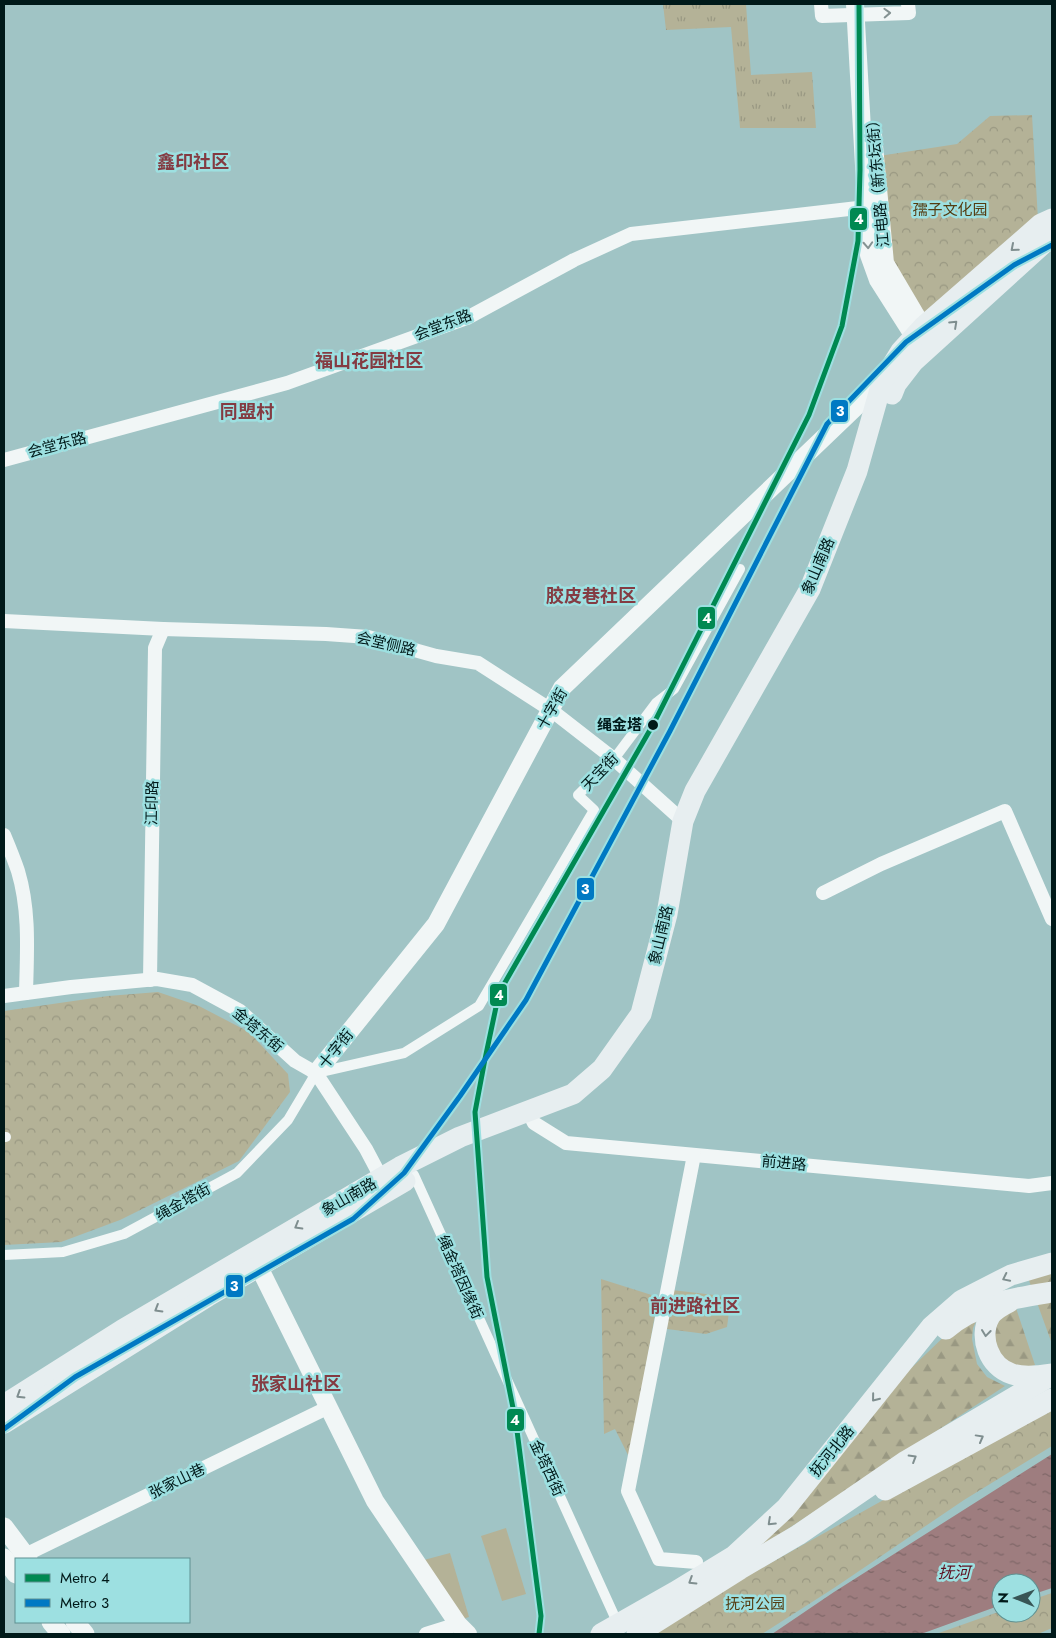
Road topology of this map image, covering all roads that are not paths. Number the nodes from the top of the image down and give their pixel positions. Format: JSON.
{"nodes":[{"id":1,"x":821,"y":4,"type":"edge"},
{"id":2,"x":908,"y":4,"type":"edge"},
{"id":3,"x":861,"y":9,"type":"edge"},
{"id":4,"x":873,"y":206,"type":"junction"},
{"id":5,"x":1052,"y":219,"type":"edge"},
{"id":6,"x":1052,"y":238,"type":"edge"},
{"id":7,"x":924,"y":339,"type":"junction"},
{"id":8,"x":882,"y":382,"type":"junction"},
{"id":9,"x":4,"y":460,"type":"edge"},
{"id":10,"x":740,"y":569,"type":"dead end"},
{"id":11,"x":4,"y":621,"type":"edge"},
{"id":12,"x":163,"y":629,"type":"junction"},
{"id":13,"x":551,"y":710,"type":"junction"},
{"id":14,"x":614,"y":759,"type":"junction"},
{"id":15,"x":683,"y":821,"type":"junction"},
{"id":16,"x":4,"y":835,"type":"edge"},
{"id":17,"x":823,"y":893,"type":"dead end"},
{"id":18,"x":1052,"y":919,"type":"edge"},
{"id":19,"x":150,"y":980,"type":"junction"},
{"id":20,"x":26,"y":993,"type":"junction"},
{"id":21,"x":4,"y":996,"type":"edge"},
{"id":22,"x":316,"y":1073,"type":"junction"},
{"id":23,"x":531,"y":1117,"type":"junction"},
{"id":24,"x":694,"y":1155,"type":"junction"},
{"id":25,"x":416,"y":1180,"type":"junction"},
{"id":26,"x":1052,"y":1183,"type":"edge"},
{"id":27,"x":385,"y":1184,"type":"junction"},
{"id":28,"x":4,"y":1255,"type":"edge"},
{"id":29,"x":1052,"y":1263,"type":"edge"},
{"id":30,"x":259,"y":1267,"type":"junction"},
{"id":31,"x":1052,"y":1292,"type":"edge"},
{"id":32,"x":1016,"y":1298,"type":"junction"},
{"id":33,"x":897,"y":1371,"type":"junction"},
{"id":34,"x":1052,"y":1375,"type":"edge"},
{"id":35,"x":1052,"y":1399,"type":"edge"},
{"id":36,"x":4,"y":1405,"type":"edge"},
{"id":37,"x":329,"y":1407,"type":"junction"},
{"id":38,"x":4,"y":1423,"type":"edge"},
{"id":39,"x":4,"y":1527,"type":"edge"},
{"id":40,"x":798,"y":1535,"type":"junction"},
{"id":41,"x":27,"y":1557,"type":"edge"},
{"id":42,"x":4,"y":1558,"type":"edge"},
{"id":43,"x":696,"y":1562,"type":"dead end"},
{"id":44,"x":15,"y":1573,"type":"edge"},
{"id":45,"x":53,"y":1623,"type":"edge"},
{"id":46,"x":76,"y":1623,"type":"edge"},
{"id":47,"x":463,"y":1629,"type":"edge"},
{"id":48,"x":609,"y":1629,"type":"edge"},
{"id":49,"x":61,"y":1634,"type":"edge"},
{"id":50,"x":85,"y":1634,"type":"edge"},
{"id":51,"x":426,"y":1634,"type":"edge"},
{"id":52,"x":637,"y":1634,"type":"edge"}],
"edges":[{"from":1,"to":3,"type":"street"},
{"from":3,"to":2,"type":"street","one_way":true},
{"from":3,"to":4,"type":"street","name":"江电路（新东坛街）"},
{"from":4,"to":7,"type":"street","name":"江电路（新东坛街）"},
{"from":4,"to":9,"type":"street","name":"会堂东路"},
{"from":5,"to":7,"type":"main road","name":"象山南路","one_way":true},
{"from":7,"to":6,"type":"main road","name":"象山南路","one_way":true},
{"from":7,"to":8,"type":"main road","name":"象山南路"},
{"from":7,"to":23,"type":"main road","name":"象山南路"},
{"from":8,"to":13,"type":"street","name":"十字街"},
{"from":8,"to":15,"type":"main road","name":"象山南路"},
{"from":10,"to":14,"type":"street","name":"天宝街"},
{"from":11,"to":12,"type":"street","name":"会堂侧路"},
{"from":12,"to":13,"type":"street","name":"会堂侧路"},
{"from":12,"to":19,"type":"street","name":"江印路"},
{"from":13,"to":14,"type":"street","name":"会堂侧路"},
{"from":13,"to":22,"type":"street","name":"十字街"},
{"from":14,"to":15,"type":"street","name":"会堂侧路"},
{"from":14,"to":22,"type":"street","name":"天宝街"},
{"from":15,"to":23,"type":"main road","name":"象山南路"},
{"from":16,"to":20,"type":"street"},
{"from":17,"to":18,"type":"street"},
{"from":19,"to":20,"type":"street","name":"金塔东街"},
{"from":19,"to":22,"type":"street","name":"金塔东街"},
{"from":20,"to":21,"type":"street","name":"金塔东街"},
{"from":22,"to":27,"type":"street","name":"金塔东街"},
{"from":22,"to":28,"type":"street","name":"绳金塔街"},
{"from":23,"to":24,"type":"street","name":"前进路"},
{"from":23,"to":25,"type":"main road","name":"象山南路"},
{"from":23,"to":27,"type":"main road","name":"象山南路"},
{"from":24,"to":26,"type":"street","name":"前进路"},
{"from":24,"to":43,"type":"street"},
{"from":25,"to":27,"type":"main road","name":"象山南路"},
{"from":25,"to":48,"type":"street","name":"金塔西街"},
{"from":27,"to":30,"type":"main road","name":"象山南路"},
{"from":27,"to":36,"type":"main road","name":"象山南路","one_way":true},
{"from":29,"to":33,"type":"main road","name":"抚河北路","one_way":true},
{"from":30,"to":37,"type":"street"},
{"from":30,"to":38,"type":"main road","name":"象山南路"},
{"from":31,"to":32,"type":"main road"},
{"from":32,"to":33,"type":"main road"},
{"from":32,"to":34,"type":"main road","one_way":true},
{"from":33,"to":48,"type":"main road","name":"抚河北路","one_way":true},
{"from":40,"to":34,"type":"main road","one_way":true},
{"from":40,"to":35,"type":"main road","one_way":true},
{"from":37,"to":41,"type":"street","name":"张家山巷"},
{"from":37,"to":47,"type":"street"},
{"from":39,"to":41,"type":"main road"},
{"from":40,"to":52,"type":"main road"},
{"from":42,"to":44,"type":"main road"},
{"from":45,"to":49,"type":"main road"},
{"from":46,"to":50,"type":"main road"},
{"from":47,"to":51,"type":"street"}]}
